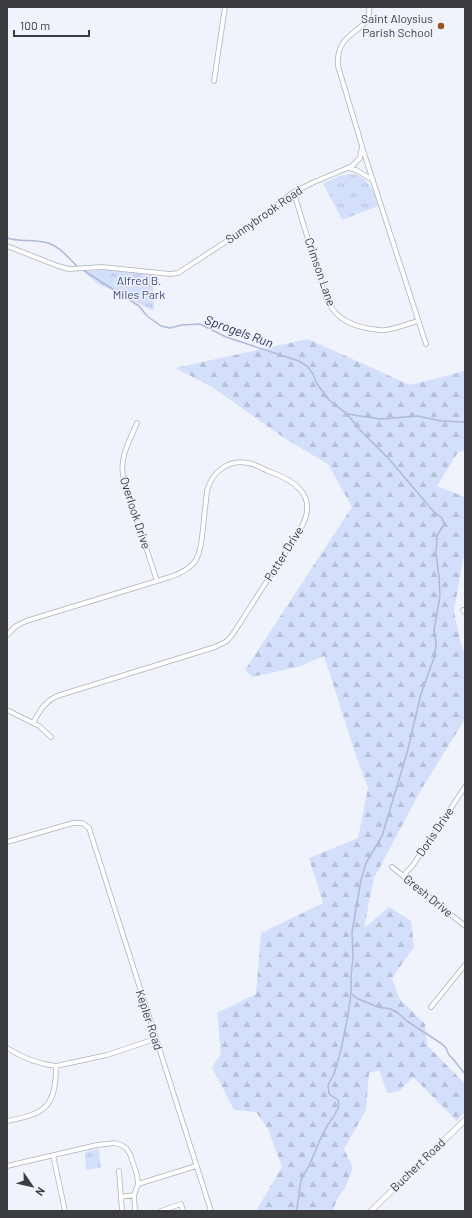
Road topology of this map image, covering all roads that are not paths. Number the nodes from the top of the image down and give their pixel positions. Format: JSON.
{"nodes":[{"id":1,"x":225,"y":7,"type":"edge"},
{"id":2,"x":369,"y":7,"type":"edge"},
{"id":3,"x":214,"y":82,"type":"dead end"},
{"id":4,"x":362,"y":148,"type":"junction"},
{"id":5,"x":349,"y":168,"type":"junction"},
{"id":6,"x":373,"y":180,"type":"junction"},
{"id":7,"x":292,"y":193,"type":"junction"},
{"id":8,"x":7,"y":246,"type":"edge"},
{"id":9,"x":418,"y":321,"type":"junction"},
{"id":10,"x":426,"y":344,"type":"dead end"},
{"id":11,"x":137,"y":423,"type":"dead end"},
{"id":12,"x":157,"y":581,"type":"junction"},
{"id":13,"x":7,"y":635,"type":"edge"},
{"id":14,"x":7,"y":710,"type":"edge"},
{"id":15,"x":34,"y":723,"type":"junction"},
{"id":16,"x":51,"y":737,"type":"dead end"},
{"id":17,"x":465,"y":787,"type":"edge"},
{"id":18,"x":7,"y":842,"type":"edge"},
{"id":19,"x":392,"y":867,"type":"dead end"},
{"id":20,"x":403,"y":876,"type":"junction"},
{"id":21,"x":465,"y":926,"type":"edge"},
{"id":22,"x":465,"y":965,"type":"edge"},
{"id":23,"x":431,"y":1007,"type":"dead end"},
{"id":24,"x":155,"y":1039,"type":"junction"},
{"id":25,"x":7,"y":1048,"type":"edge"},
{"id":26,"x":56,"y":1066,"type":"junction"},
{"id":27,"x":465,"y":1120,"type":"edge"},
{"id":28,"x":7,"y":1121,"type":"edge"},
{"id":29,"x":53,"y":1155,"type":"junction"},
{"id":30,"x":7,"y":1166,"type":"edge"},
{"id":31,"x":196,"y":1166,"type":"junction"},
{"id":32,"x":119,"y":1171,"type":"dead end"},
{"id":33,"x":138,"y":1184,"type":"junction"},
{"id":34,"x":134,"y":1195,"type":"junction"},
{"id":35,"x":121,"y":1197,"type":"junction"},
{"id":36,"x":65,"y":1211,"type":"edge"},
{"id":37,"x":122,"y":1211,"type":"edge"},
{"id":38,"x":135,"y":1211,"type":"edge"},
{"id":39,"x":162,"y":1211,"type":"edge"},
{"id":40,"x":183,"y":1211,"type":"edge"},
{"id":41,"x":210,"y":1211,"type":"edge"},
{"id":42,"x":371,"y":1211,"type":"edge"}],
"edges":[{"from":1,"to":3,"type":"street"},
{"from":2,"to":4,"type":"street"},
{"from":4,"to":5,"type":"street","name":"Sunnybrook Road"},
{"from":4,"to":6,"type":"street"},
{"from":5,"to":6,"type":"street"},
{"from":5,"to":7,"type":"street","name":"Sunnybrook Road"},
{"from":6,"to":9,"type":"street"},
{"from":7,"to":8,"type":"street","name":"Sunnybrook Road"},
{"from":7,"to":9,"type":"street","name":"Crimson Lane"},
{"from":9,"to":10,"type":"street"},
{"from":11,"to":12,"type":"street","name":"Overlook Drive"},
{"from":12,"to":13,"type":"street","name":"Potter Drive"},
{"from":12,"to":15,"type":"street","name":"Potter Drive"},
{"from":14,"to":15,"type":"street"},
{"from":15,"to":16,"type":"street"},
{"from":17,"to":20,"type":"street","name":"Doris Drive"},
{"from":18,"to":24,"type":"street","name":"Kepler Road"},
{"from":19,"to":20,"type":"street","name":"Gresh Drive"},
{"from":20,"to":21,"type":"street","name":"Gresh Drive"},
{"from":22,"to":23,"type":"street"},
{"from":24,"to":26,"type":"street"},
{"from":24,"to":31,"type":"street","name":"Kepler Road"},
{"from":25,"to":26,"type":"street"},
{"from":26,"to":28,"type":"street"},
{"from":27,"to":42,"type":"street","name":"Buchert Road"},
{"from":29,"to":30,"type":"street"},
{"from":29,"to":33,"type":"street"},
{"from":29,"to":36,"type":"street"},
{"from":31,"to":33,"type":"street"},
{"from":31,"to":41,"type":"street","name":"Kepler Road"},
{"from":32,"to":35,"type":"street"},
{"from":33,"to":34,"type":"street"},
{"from":34,"to":35,"type":"street"},
{"from":34,"to":38,"type":"street"},
{"from":35,"to":37,"type":"street"},
{"from":39,"to":40,"type":"street"}]}
